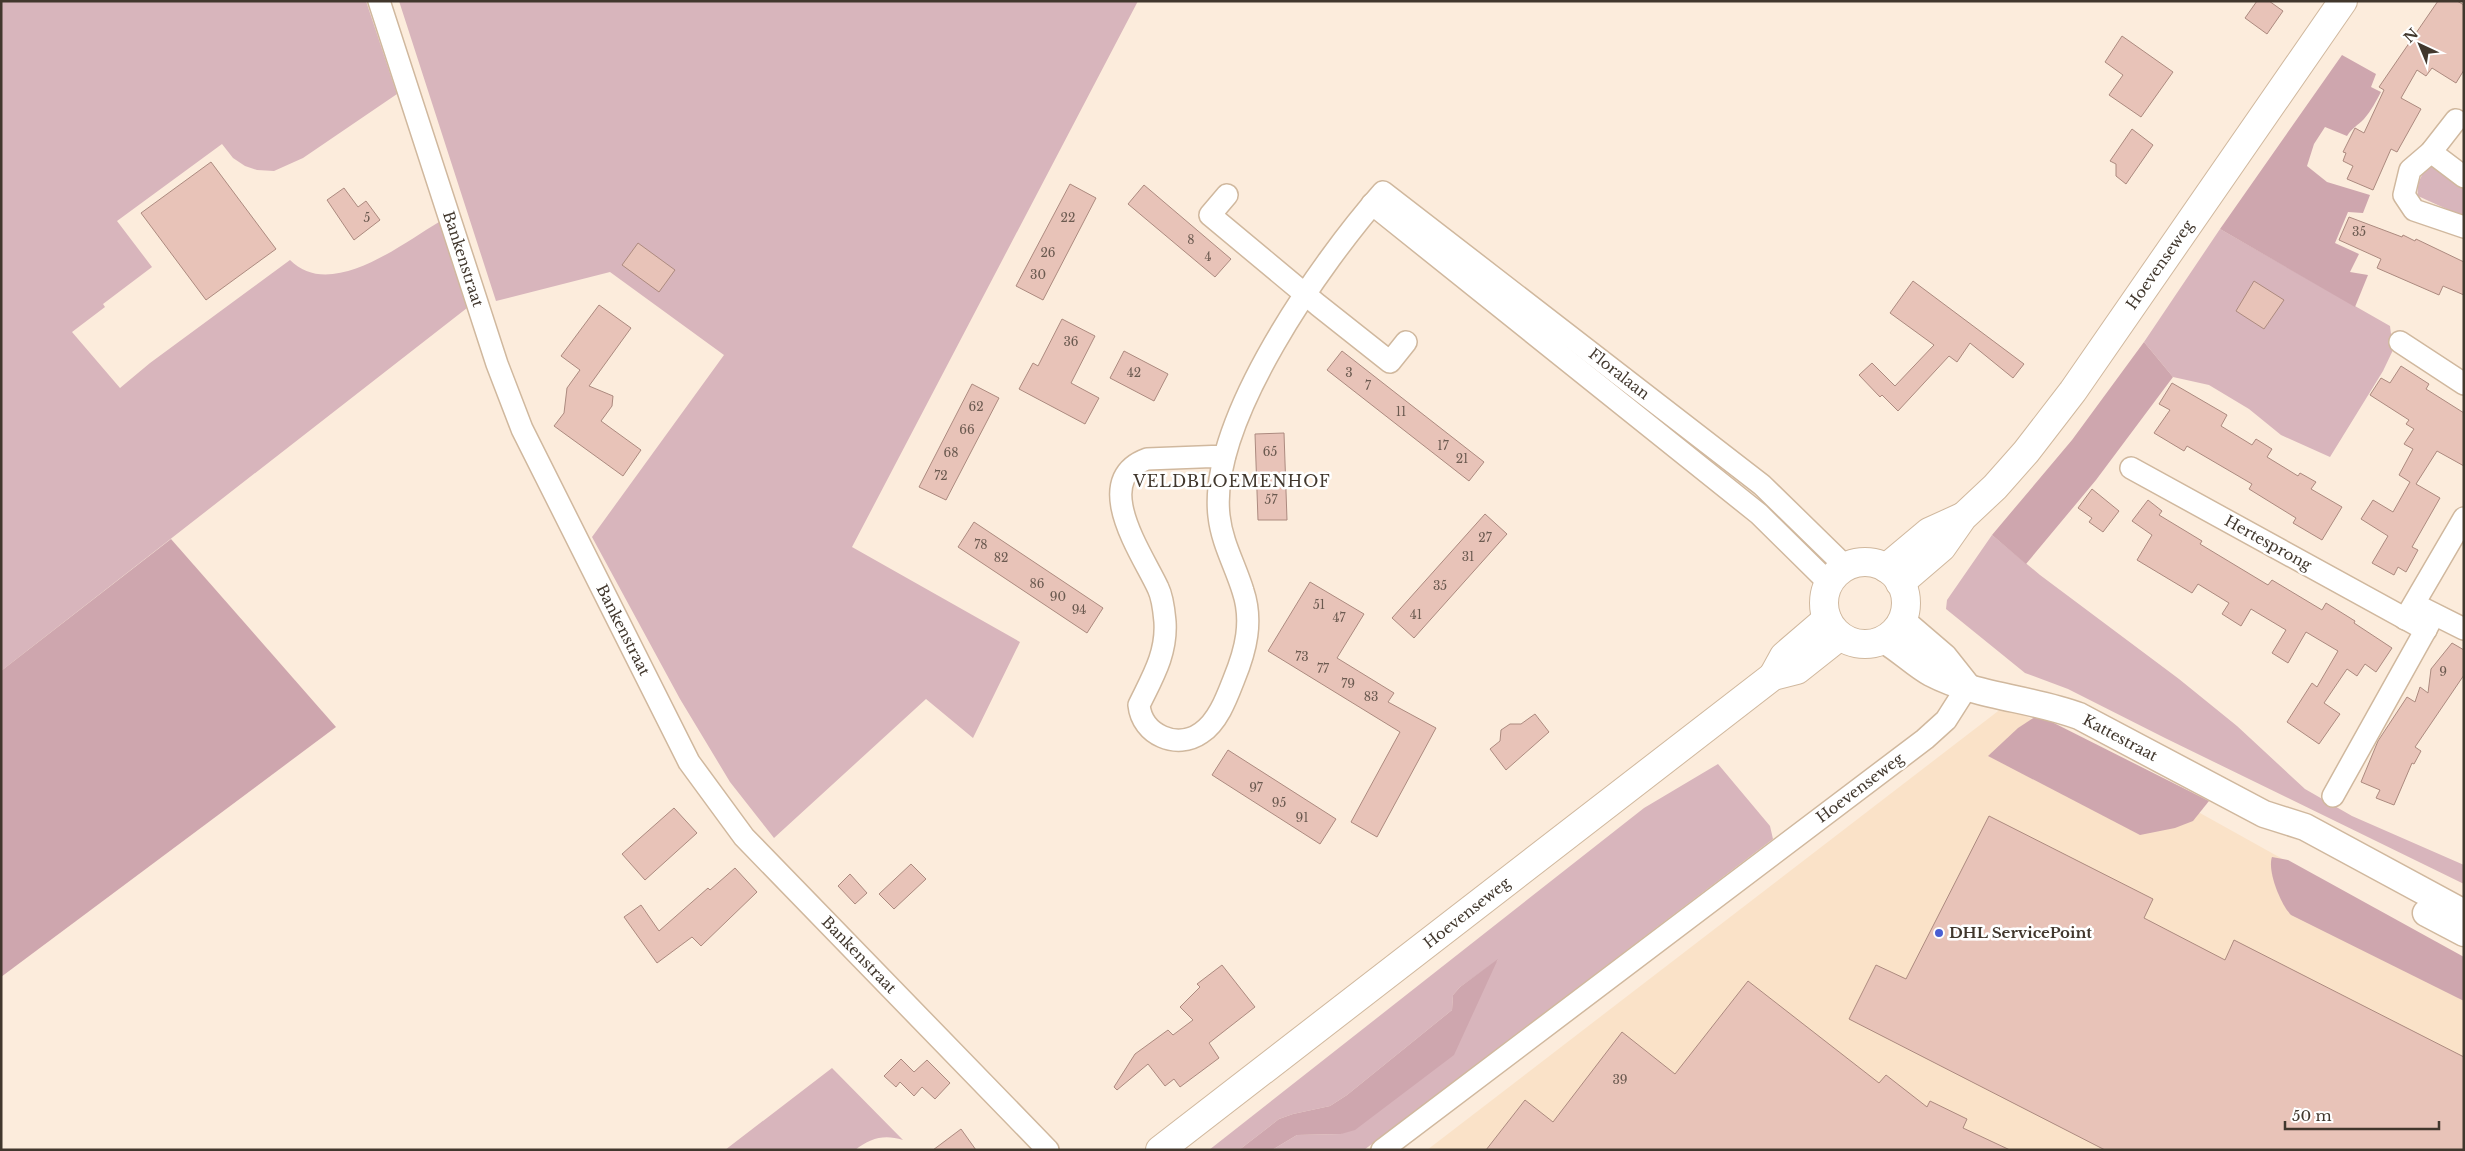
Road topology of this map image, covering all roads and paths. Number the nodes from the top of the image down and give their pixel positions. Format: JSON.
{"nodes":[{"id":1,"x":379,"y":1,"type":"edge"},
{"id":2,"x":2343,"y":1,"type":"edge"},
{"id":3,"x":2456,"y":120,"type":"dead end"},
{"id":4,"x":2431,"y":152,"type":"junction"},
{"id":5,"x":2464,"y":176,"type":"edge"},
{"id":6,"x":1227,"y":195,"type":"dead end"},
{"id":7,"x":2464,"y":227,"type":"edge"},
{"id":8,"x":1305,"y":294,"type":"junction"},
{"id":9,"x":1406,"y":342,"type":"dead end"},
{"id":10,"x":2400,"y":342,"type":"dead end"},
{"id":11,"x":2464,"y":384,"type":"edge"},
{"id":12,"x":1225,"y":456,"type":"junction"},
{"id":13,"x":2131,"y":468,"type":"dead end"},
{"id":14,"x":2464,"y":518,"type":"edge"},
{"id":15,"x":1838,"y":575,"type":"junction"},
{"id":16,"x":1893,"y":575,"type":"junction"},
{"id":17,"x":2410,"y":612,"type":"junction"},
{"id":18,"x":2430,"y":623,"type":"junction"},
{"id":19,"x":1834,"y":628,"type":"junction"},
{"id":20,"x":2464,"y":629,"type":"edge"},
{"id":21,"x":1893,"y":631,"type":"junction"},
{"id":22,"x":1967,"y":687,"type":"junction"},
{"id":23,"x":2333,"y":796,"type":"dead end"},
{"id":24,"x":2264,"y":814,"type":"junction"},
{"id":25,"x":2464,"y":913,"type":"edge"},
{"id":26,"x":2464,"y":933,"type":"edge"},
{"id":27,"x":1048,"y":1150,"type":"edge"},
{"id":28,"x":1160,"y":1150,"type":"edge"},
{"id":29,"x":1382,"y":1150,"type":"edge"}],
"edges":[{"from":1,"to":27,"type":"street","name":"Bankenstraat"},
{"from":2,"to":16,"type":"main road","name":"Hoevenseweg"},
{"from":3,"to":4,"type":"street"},
{"from":4,"to":5,"type":"street"},
{"from":4,"to":7,"type":"street"},
{"from":6,"to":8,"type":"street"},
{"from":8,"to":9,"type":"street"},
{"from":8,"to":12,"type":"street"},
{"from":8,"to":15,"type":"street","name":"Floralaan"},
{"from":10,"to":11,"type":"street"},
{"from":12,"to":12,"type":"street"},
{"from":13,"to":17,"type":"street","name":"Hertesprong"},
{"from":14,"to":17,"type":"street"},
{"from":15,"to":16,"type":"main road"},
{"from":15,"to":19,"type":"main road"},
{"from":16,"to":21,"type":"main road"},
{"from":17,"to":18,"type":"street","name":"Hertesprong"},
{"from":18,"to":20,"type":"street","name":"Hertesprong"},
{"from":18,"to":23,"type":"street"},
{"from":19,"to":21,"type":"main road"},
{"from":19,"to":28,"type":"main road","name":"Hoevenseweg"},
{"from":21,"to":22,"type":"street","name":"Kattestraat"},
{"from":22,"to":24,"type":"street","name":"Kattestraat"},
{"from":22,"to":29,"type":"street","name":"Hoevenseweg"},
{"from":24,"to":25,"type":"street","name":"Kattestraat"},
{"from":24,"to":26,"type":"street","name":"Kattestraat"}]}
